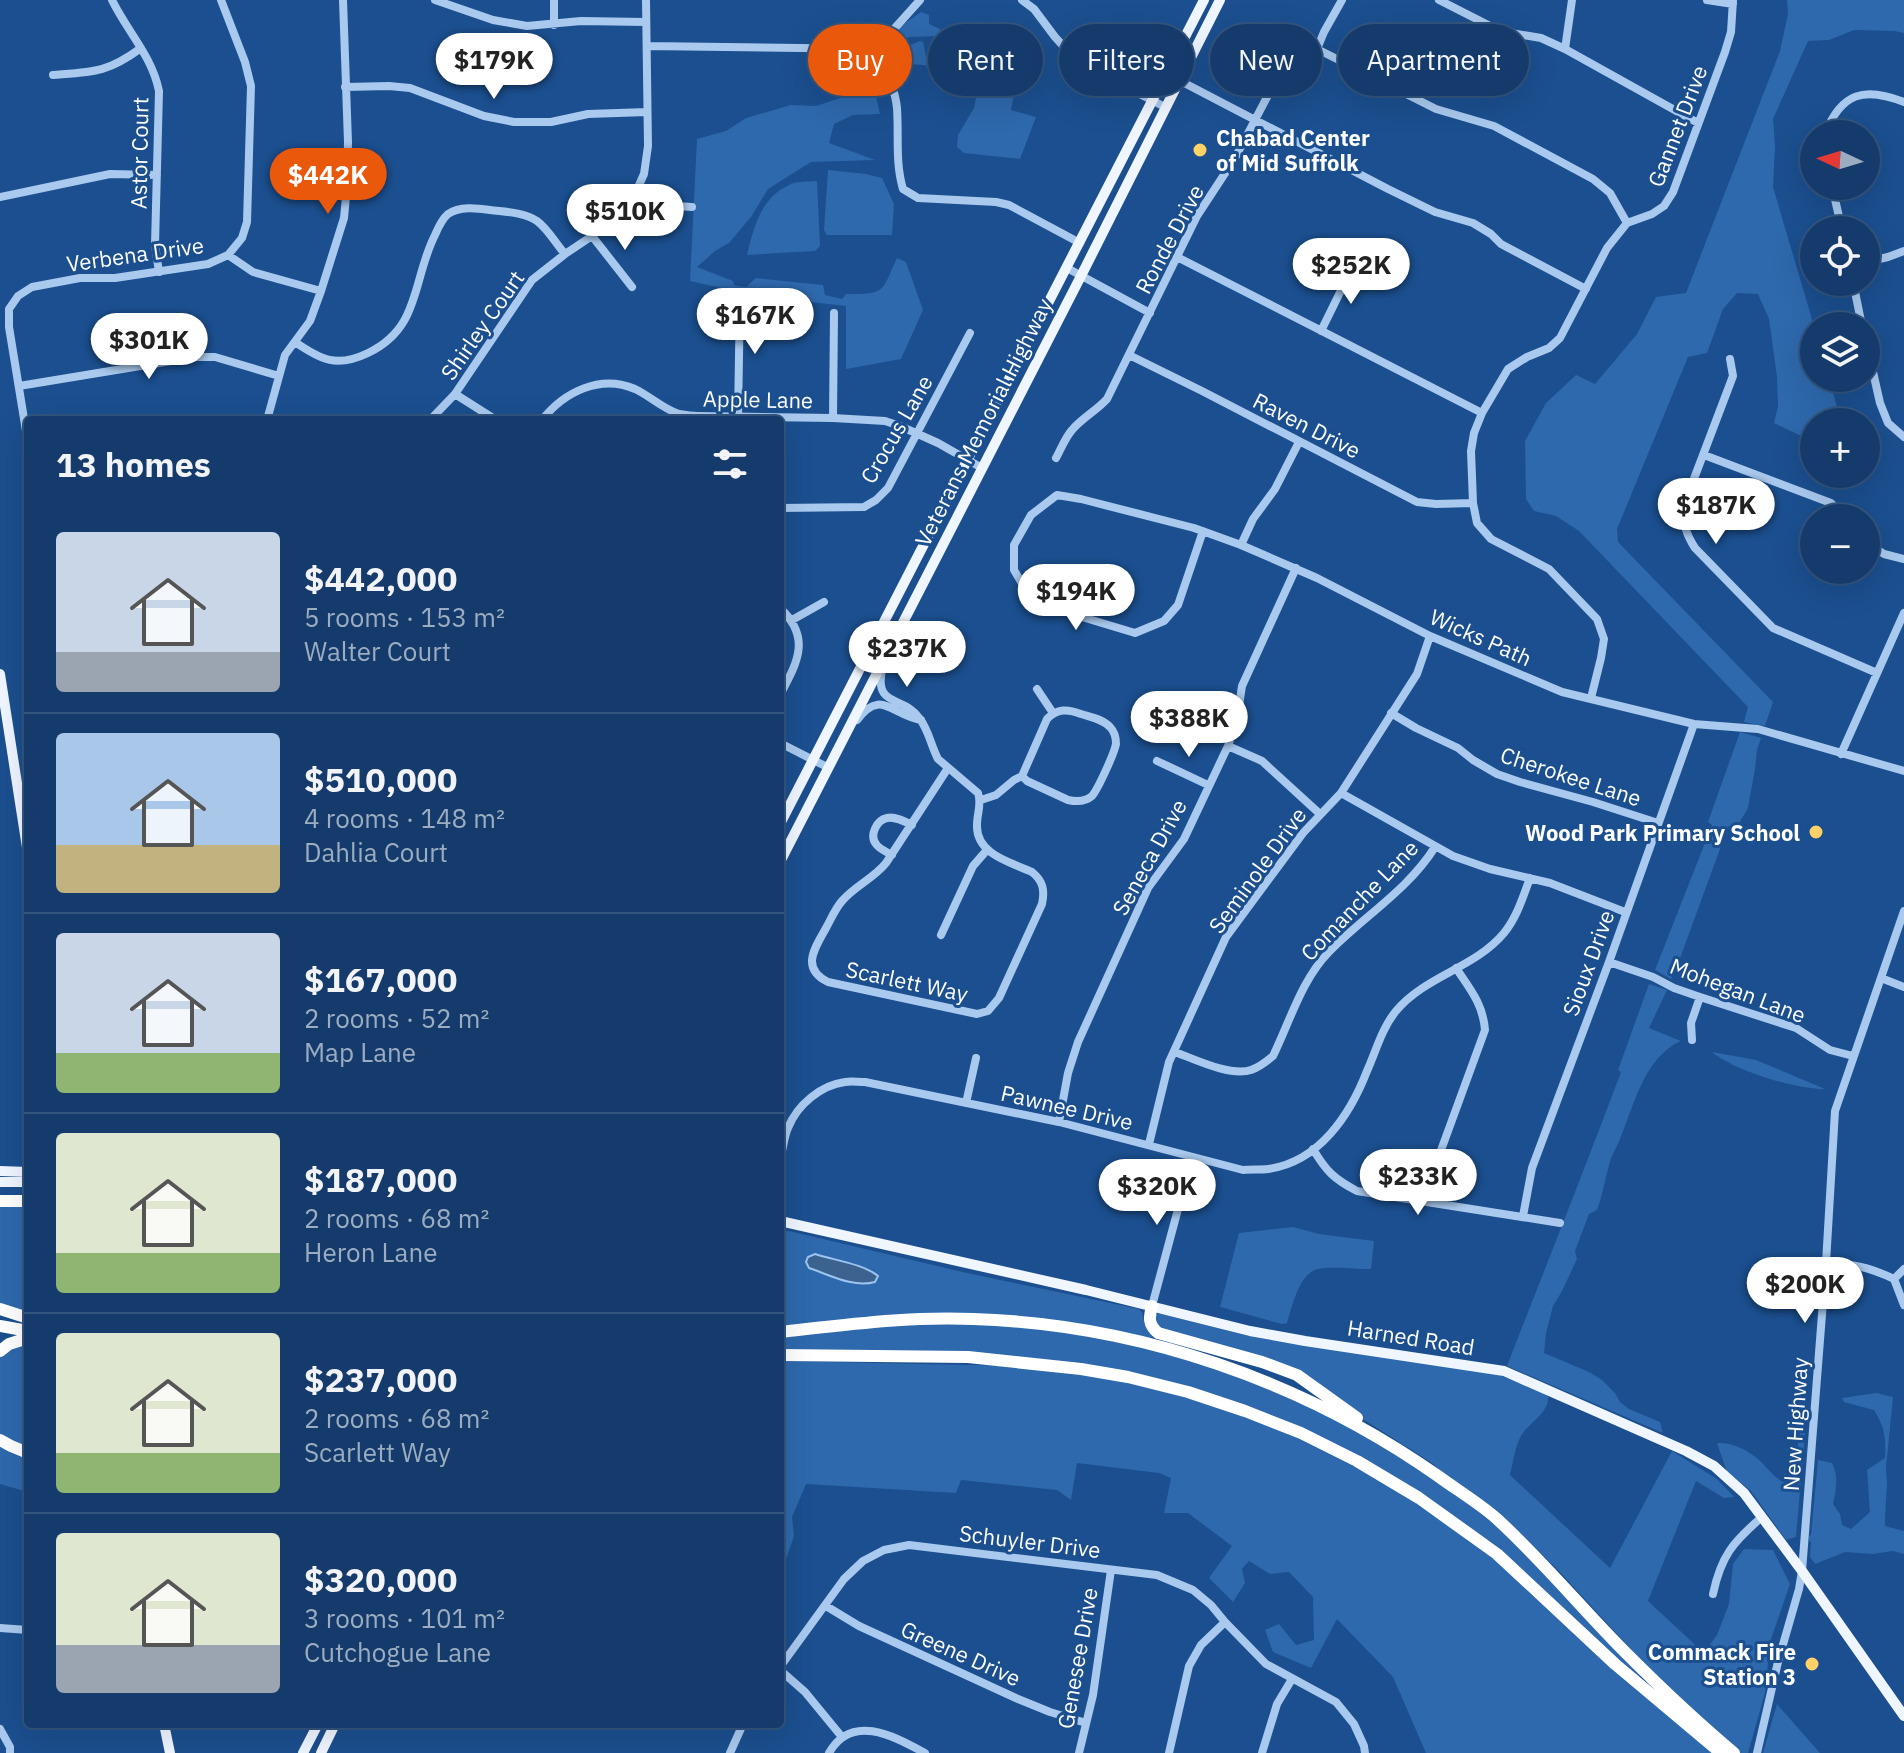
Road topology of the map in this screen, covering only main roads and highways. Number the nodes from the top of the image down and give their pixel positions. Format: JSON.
{"nodes":[{"id":1,"x":1204,"y":0,"type":"edge"},
{"id":2,"x":1220,"y":0,"type":"edge"},
{"id":3,"x":0,"y":676,"type":"edge"},
{"id":4,"x":784,"y":817,"type":"edge"},
{"id":5,"x":24,"y":829,"type":"edge"},
{"id":6,"x":784,"y":854,"type":"edge"},
{"id":7,"x":0,"y":1171,"type":"edge"},
{"id":8,"x":24,"y":1172,"type":"edge"},
{"id":9,"x":0,"y":1182,"type":"edge"},
{"id":10,"x":24,"y":1182,"type":"edge"},
{"id":11,"x":0,"y":1201,"type":"edge"},
{"id":12,"x":24,"y":1201,"type":"edge"},
{"id":13,"x":784,"y":1222,"type":"edge"},
{"id":14,"x":1152,"y":1306,"type":"junction"},
{"id":15,"x":0,"y":1309,"type":"edge"},
{"id":16,"x":0,"y":1316,"type":"edge"},
{"id":17,"x":24,"y":1317,"type":"edge"},
{"id":18,"x":24,"y":1318,"type":"edge"},
{"id":19,"x":0,"y":1326,"type":"edge"},
{"id":20,"x":24,"y":1330,"type":"edge"},
{"id":21,"x":784,"y":1332,"type":"edge"},
{"id":22,"x":24,"y":1339,"type":"edge"},
{"id":23,"x":0,"y":1351,"type":"edge"},
{"id":24,"x":784,"y":1355,"type":"edge"},
{"id":25,"x":0,"y":1440,"type":"edge"},
{"id":26,"x":1393,"y":1447,"type":"junction"},
{"id":27,"x":24,"y":1451,"type":"edge"},
{"id":28,"x":1904,"y":1716,"type":"edge"},
{"id":29,"x":165,"y":1728,"type":"edge"},
{"id":30,"x":316,"y":1728,"type":"edge"},
{"id":31,"x":333,"y":1728,"type":"edge"},
{"id":32,"x":170,"y":1753,"type":"edge"},
{"id":33,"x":303,"y":1753,"type":"edge"},
{"id":34,"x":321,"y":1753,"type":"edge"},
{"id":35,"x":1721,"y":1753,"type":"edge"},
{"id":36,"x":1734,"y":1753,"type":"edge"}],
"edges":[{"from":1,"to":4,"type":"main road","name":"Veterans Memorial Highway"},
{"from":2,"to":6,"type":"main road","name":"Veterans Memorial Highway"},
{"from":3,"to":5,"type":"main road"},
{"from":7,"to":8,"type":"main road"},
{"from":9,"to":10,"type":"main road"},
{"from":11,"to":12,"type":"highway"},
{"from":13,"to":14,"type":"main road","name":"Harned Road"},
{"from":14,"to":26,"type":"highway"},
{"from":14,"to":28,"type":"main road","name":"Harned Road"},
{"from":15,"to":17,"type":"highway"},
{"from":16,"to":18,"type":"highway"},
{"from":19,"to":20,"type":"highway"},
{"from":21,"to":26,"type":"highway"},
{"from":22,"to":23,"type":"highway"},
{"from":24,"to":35,"type":"highway"},
{"from":25,"to":27,"type":"highway"},
{"from":26,"to":36,"type":"highway"},
{"from":29,"to":32,"type":"main road"},
{"from":30,"to":33,"type":"main road"},
{"from":31,"to":34,"type":"main road"}]}
